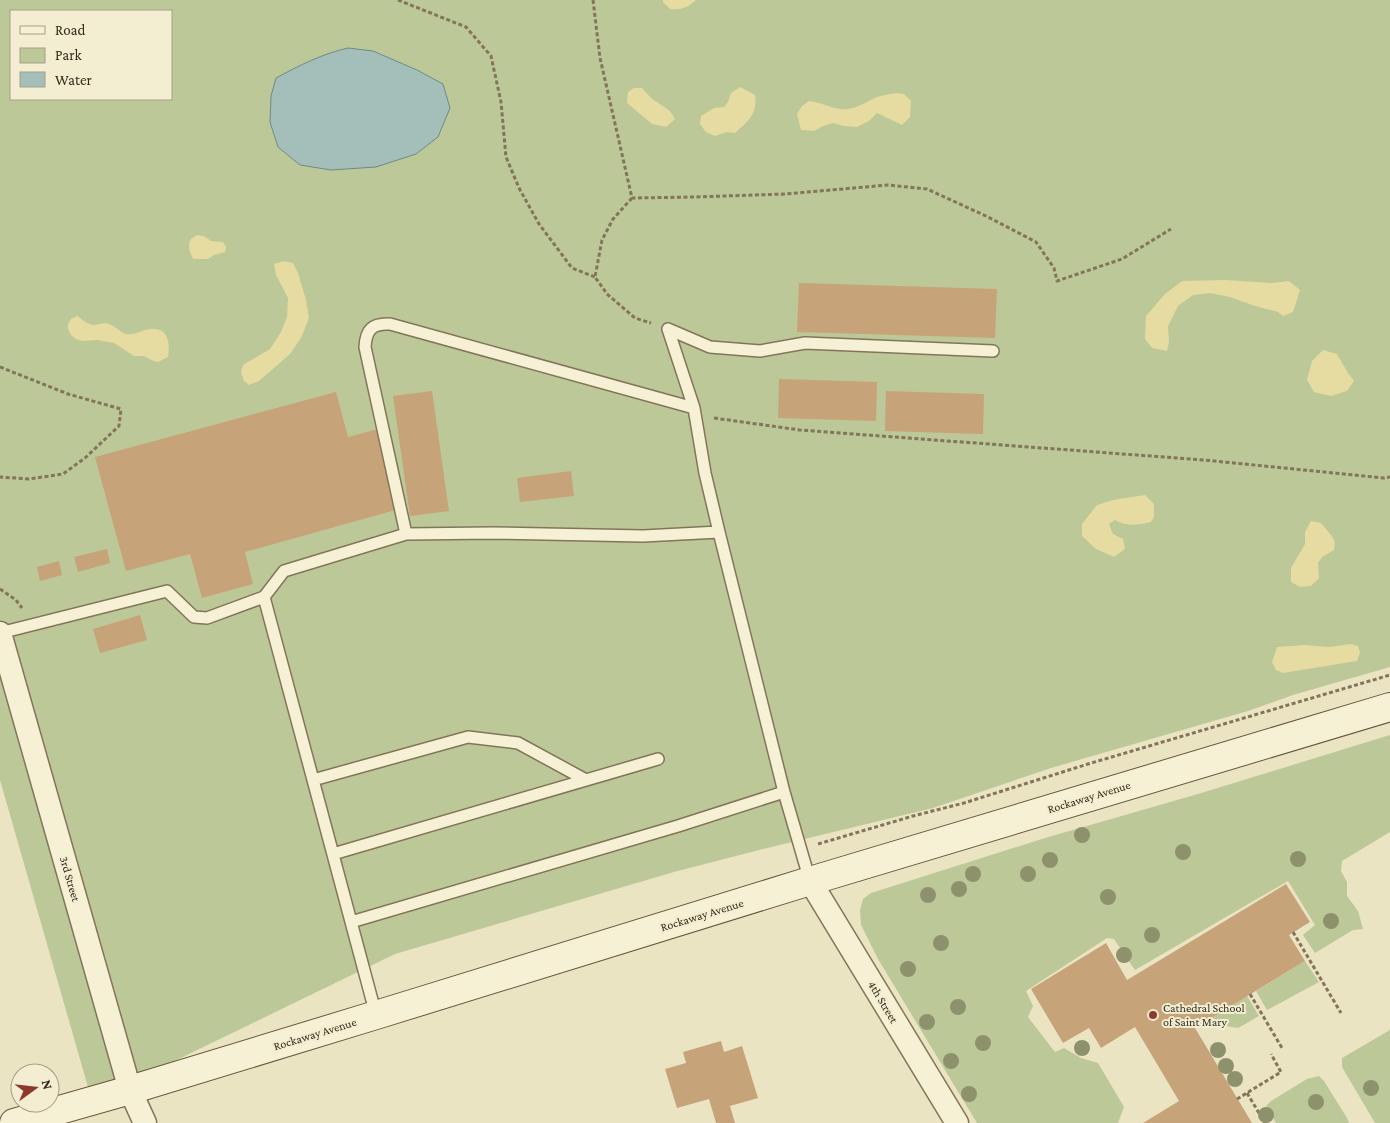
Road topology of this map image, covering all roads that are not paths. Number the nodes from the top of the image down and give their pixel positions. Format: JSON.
{"nodes":[{"id":1,"x":993,"y":351,"type":"dead end"},
{"id":2,"x":695,"y":412,"type":"junction"},
{"id":3,"x":719,"y":532,"type":"junction"},
{"id":4,"x":406,"y":534,"type":"junction"},
{"id":5,"x":264,"y":596,"type":"junction"},
{"id":6,"x":0,"y":633,"type":"edge"},
{"id":7,"x":1390,"y":707,"type":"edge"},
{"id":8,"x":658,"y":759,"type":"dead end"},
{"id":9,"x":313,"y":780,"type":"junction"},
{"id":10,"x":586,"y":780,"type":"junction"},
{"id":11,"x":784,"y":792,"type":"junction"},
{"id":12,"x":333,"y":854,"type":"junction"},
{"id":13,"x":810,"y":881,"type":"junction"},
{"id":14,"x":351,"y":922,"type":"junction"},
{"id":15,"x":376,"y":1015,"type":"junction"},
{"id":16,"x":130,"y":1090,"type":"junction"},
{"id":17,"x":14,"y":1123,"type":"edge"},
{"id":18,"x":145,"y":1123,"type":"edge"},
{"id":19,"x":956,"y":1123,"type":"edge"}],
"edges":[{"from":1,"to":2,"type":"lane"},
{"from":2,"to":3,"type":"lane"},
{"from":2,"to":4,"type":"lane"},
{"from":3,"to":4,"type":"lane"},
{"from":3,"to":11,"type":"lane"},
{"from":4,"to":5,"type":"lane"},
{"from":5,"to":6,"type":"lane"},
{"from":5,"to":9,"type":"lane"},
{"from":6,"to":16,"type":"street","name":"3rd Street"},
{"from":7,"to":13,"type":"main road","name":"Rockaway Avenue"},
{"from":8,"to":10,"type":"lane"},
{"from":9,"to":10,"type":"lane"},
{"from":9,"to":12,"type":"lane"},
{"from":10,"to":12,"type":"lane"},
{"from":11,"to":13,"type":"lane"},
{"from":11,"to":14,"type":"lane"},
{"from":12,"to":14,"type":"lane"},
{"from":13,"to":15,"type":"main road","name":"Rockaway Avenue"},
{"from":13,"to":19,"type":"street","name":"4th Street"},
{"from":14,"to":15,"type":"lane"},
{"from":15,"to":16,"type":"main road","name":"Rockaway Avenue"},
{"from":16,"to":17,"type":"main road","name":"Rockaway Avenue"},
{"from":16,"to":18,"type":"street","name":"3rd Street"}]}
